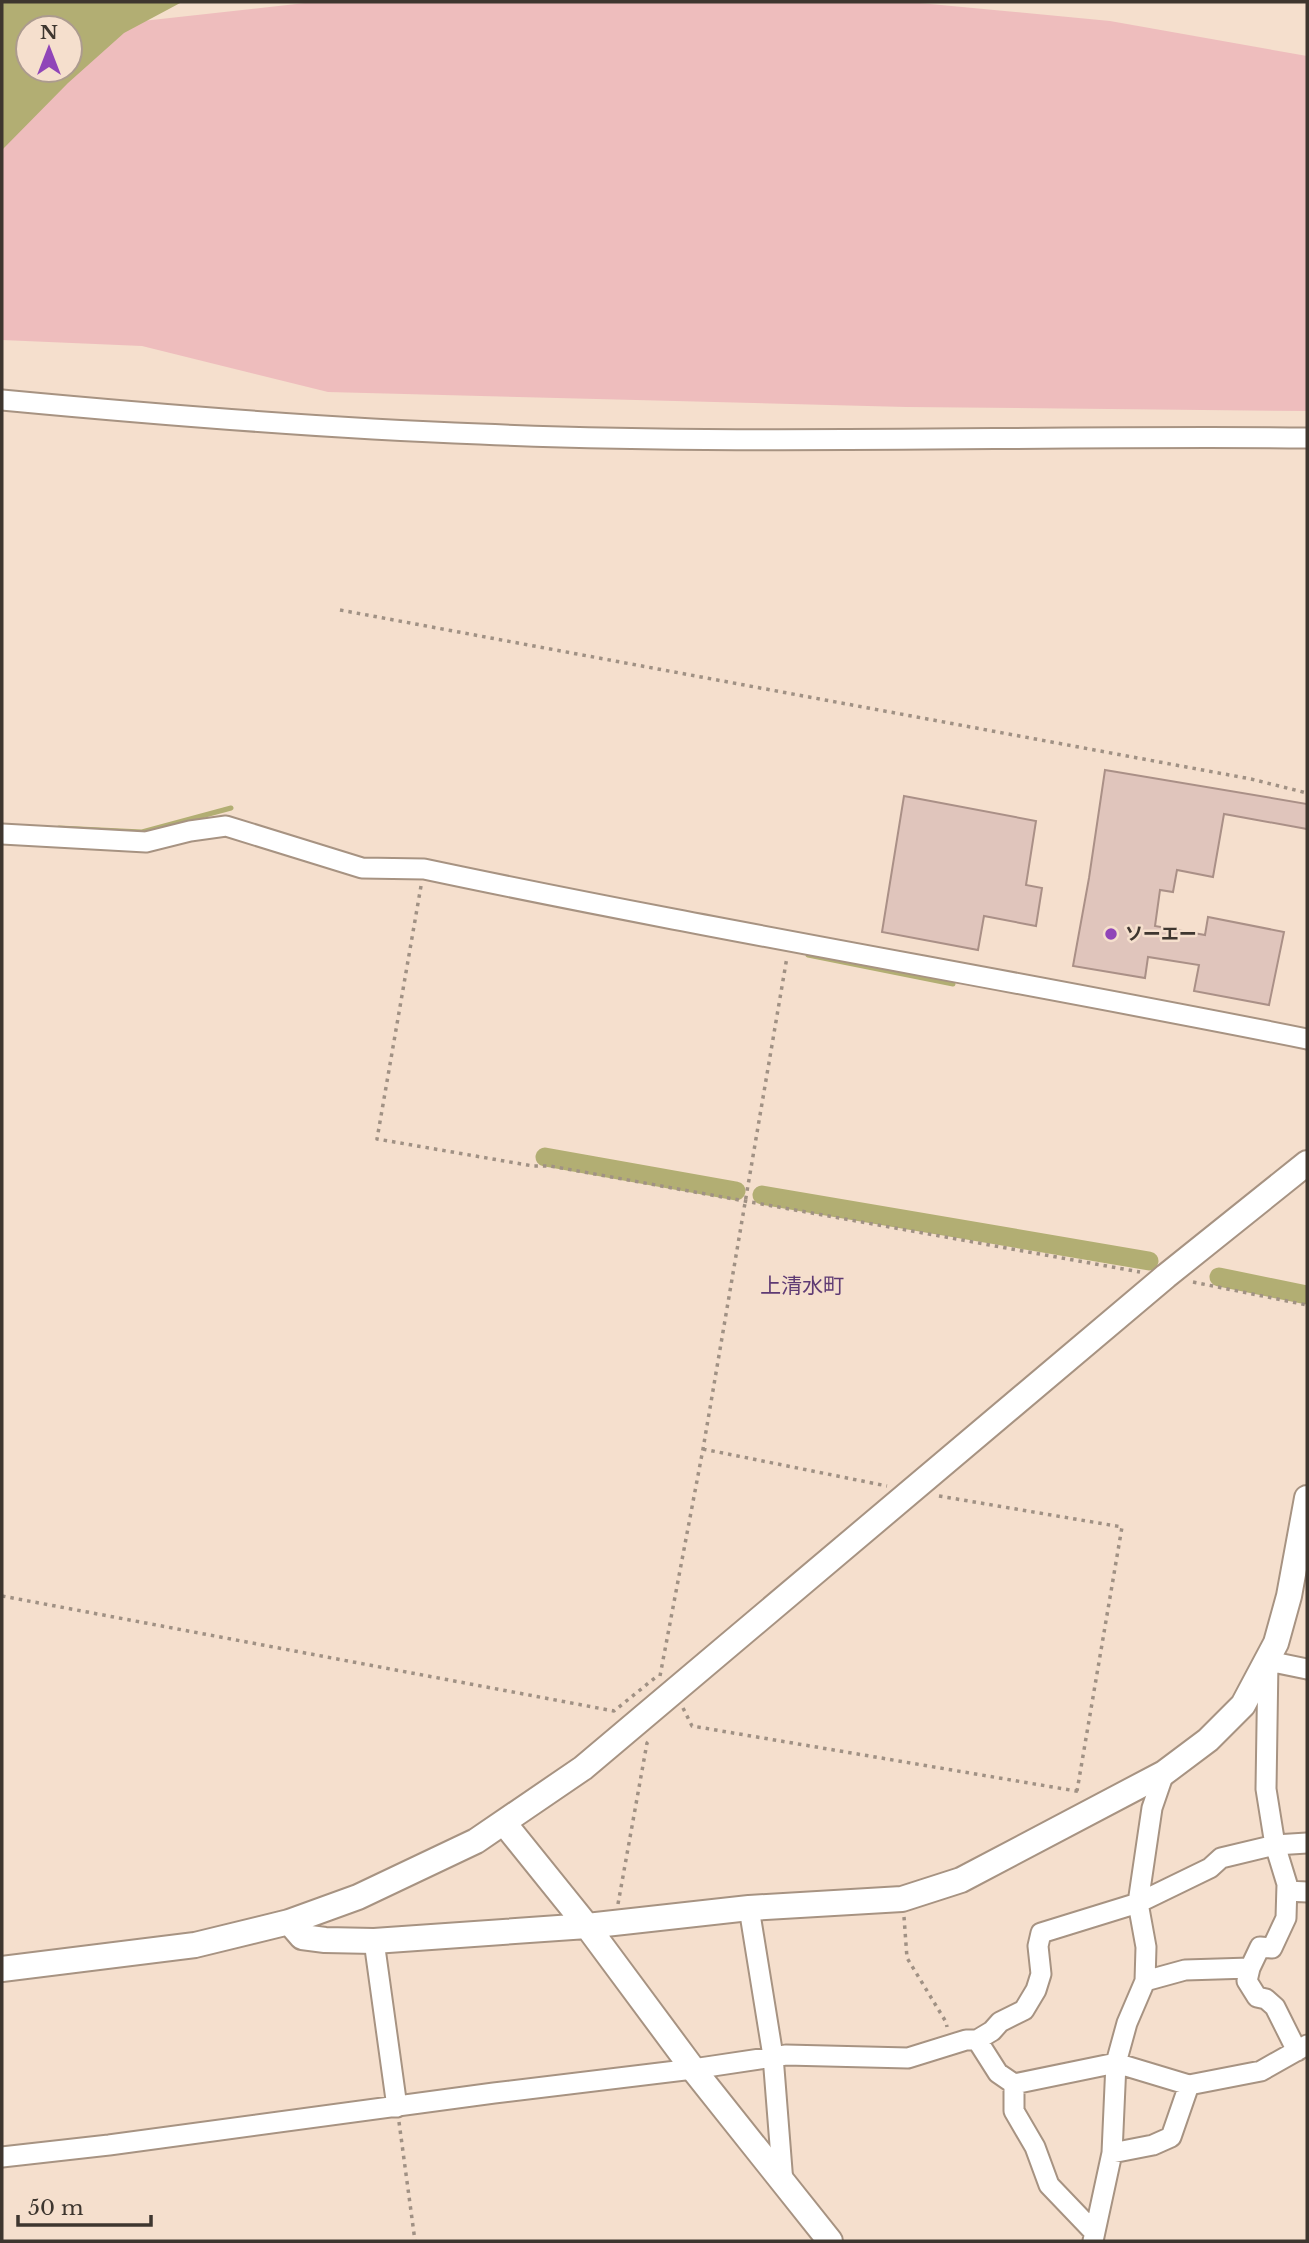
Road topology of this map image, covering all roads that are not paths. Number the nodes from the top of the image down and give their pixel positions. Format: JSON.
{"nodes":[{"id":1,"x":2,"y":401,"type":"edge"},
{"id":2,"x":1307,"y":438,"type":"edge"},
{"id":3,"x":2,"y":835,"type":"edge"},
{"id":4,"x":1307,"y":1039,"type":"edge"},
{"id":5,"x":1307,"y":1163,"type":"edge"},
{"id":6,"x":1307,"y":1498,"type":"edge"},
{"id":7,"x":1268,"y":1661,"type":"junction"},
{"id":8,"x":1307,"y":1669,"type":"edge"},
{"id":9,"x":1164,"y":1773,"type":"junction"},
{"id":10,"x":504,"y":1823,"type":"junction"},
{"id":11,"x":1307,"y":1843,"type":"edge"},
{"id":12,"x":1275,"y":1845,"type":"junction"},
{"id":13,"x":1287,"y":1891,"type":"junction"},
{"id":14,"x":1307,"y":1892,"type":"edge"},
{"id":15,"x":1138,"y":1903,"type":"junction"},
{"id":16,"x":749,"y":1908,"type":"junction"},
{"id":17,"x":289,"y":1922,"type":"junction"},
{"id":18,"x":587,"y":1926,"type":"junction"},
{"id":19,"x":374,"y":1941,"type":"junction"},
{"id":20,"x":1250,"y":1968,"type":"junction"},
{"id":21,"x":2,"y":1969,"type":"edge"},
{"id":22,"x":1145,"y":1981,"type":"junction"},
{"id":23,"x":977,"y":2040,"type":"junction"},
{"id":24,"x":1302,"y":2048,"type":"edge"},
{"id":25,"x":773,"y":2056,"type":"junction"},
{"id":26,"x":1116,"y":2063,"type":"junction"},
{"id":27,"x":692,"y":2069,"type":"junction"},
{"id":28,"x":1014,"y":2084,"type":"junction"},
{"id":29,"x":1188,"y":2085,"type":"junction"},
{"id":30,"x":397,"y":2107,"type":"junction"},
{"id":31,"x":1112,"y":2153,"type":"junction"},
{"id":32,"x":2,"y":2157,"type":"edge"},
{"id":33,"x":783,"y":2182,"type":"junction"},
{"id":34,"x":1094,"y":2237,"type":"edge"},
{"id":35,"x":830,"y":2241,"type":"edge"}],
"edges":[{"from":1,"to":2,"type":"street"},
{"from":3,"to":4,"type":"street"},
{"from":5,"to":10,"type":"street"},
{"from":6,"to":7,"type":"street"},
{"from":7,"to":8,"type":"street"},
{"from":7,"to":9,"type":"street"},
{"from":7,"to":12,"type":"street"},
{"from":9,"to":15,"type":"street"},
{"from":9,"to":16,"type":"street"},
{"from":10,"to":17,"type":"street"},
{"from":10,"to":18,"type":"street"},
{"from":11,"to":12,"type":"street"},
{"from":12,"to":13,"type":"street"},
{"from":12,"to":15,"type":"street"},
{"from":13,"to":14,"type":"street"},
{"from":13,"to":20,"type":"street"},
{"from":15,"to":22,"type":"street"},
{"from":15,"to":23,"type":"street"},
{"from":16,"to":18,"type":"street"},
{"from":16,"to":25,"type":"street"},
{"from":17,"to":19,"type":"street"},
{"from":17,"to":21,"type":"street"},
{"from":18,"to":19,"type":"street"},
{"from":18,"to":27,"type":"street"},
{"from":19,"to":30,"type":"street"},
{"from":20,"to":22,"type":"street"},
{"from":20,"to":24,"type":"street"},
{"from":22,"to":26,"type":"street"},
{"from":23,"to":25,"type":"street"},
{"from":23,"to":28,"type":"street"},
{"from":24,"to":29,"type":"street"},
{"from":25,"to":27,"type":"street"},
{"from":25,"to":33,"type":"street"},
{"from":26,"to":28,"type":"street"},
{"from":26,"to":29,"type":"street"},
{"from":26,"to":31,"type":"street"},
{"from":27,"to":30,"type":"street"},
{"from":27,"to":33,"type":"street"},
{"from":28,"to":34,"type":"street"},
{"from":29,"to":31,"type":"street"},
{"from":30,"to":32,"type":"street"},
{"from":31,"to":34,"type":"street"},
{"from":33,"to":35,"type":"street"}]}
